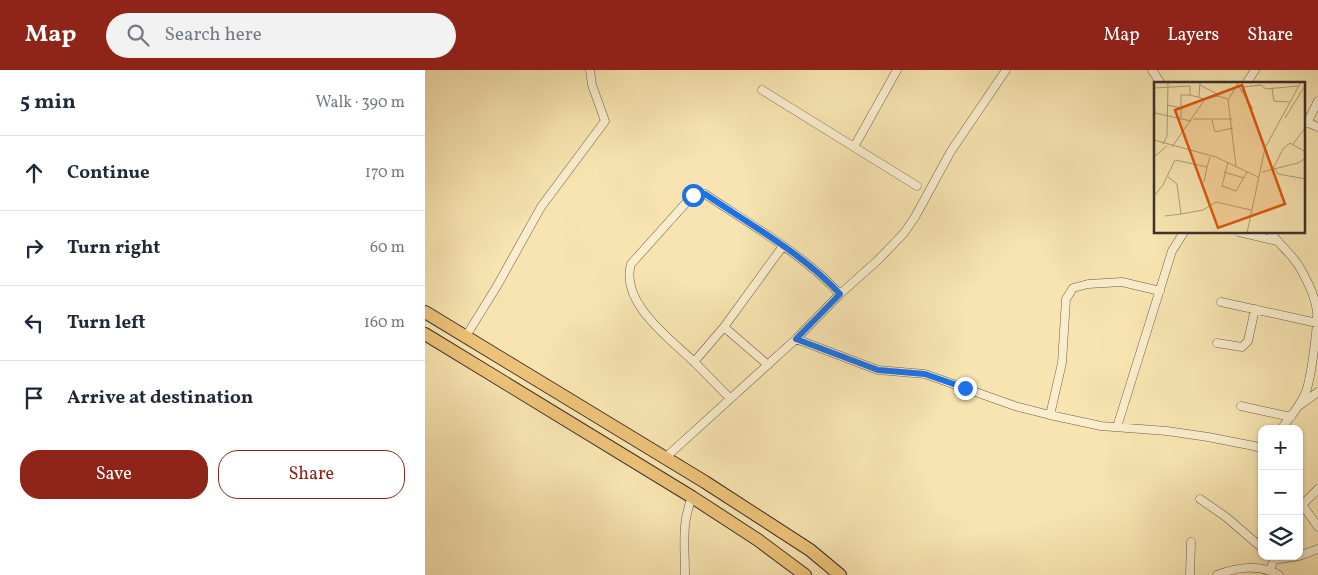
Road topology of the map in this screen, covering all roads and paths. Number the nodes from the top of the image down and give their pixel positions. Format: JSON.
{"nodes":[{"id":1,"x":590,"y":70,"type":"edge"},
{"id":2,"x":897,"y":70,"type":"edge"},
{"id":3,"x":1006,"y":70,"type":"edge"},
{"id":4,"x":1152,"y":70,"type":"edge"},
{"id":5,"x":1255,"y":70,"type":"edge"},
{"id":6,"x":1160,"y":82,"type":"edge"},
{"id":7,"x":1247,"y":82,"type":"edge"},
{"id":8,"x":762,"y":90,"type":"dead end"},
{"id":9,"x":1318,"y":101,"type":"edge"},
{"id":10,"x":1306,"y":122,"type":"edge"},
{"id":11,"x":1318,"y":127,"type":"edge"},
{"id":12,"x":854,"y":147,"type":"junction"},
{"id":13,"x":917,"y":186,"type":"dead end"},
{"id":14,"x":1183,"y":234,"type":"edge"},
{"id":15,"x":1247,"y":234,"type":"edge"},
{"id":16,"x":1272,"y":234,"type":"edge"},
{"id":17,"x":1277,"y":242,"type":"junction"},
{"id":18,"x":783,"y":246,"type":"junction"},
{"id":19,"x":1160,"y":291,"type":"junction"},
{"id":20,"x":840,"y":294,"type":"junction"},
{"id":21,"x":1316,"y":298,"type":"edge"},
{"id":22,"x":1221,"y":302,"type":"dead end"},
{"id":23,"x":1255,"y":310,"type":"junction"},
{"id":24,"x":425,"y":312,"type":"edge"},
{"id":25,"x":1317,"y":323,"type":"edge"},
{"id":26,"x":724,"y":327,"type":"junction"},
{"id":27,"x":425,"y":334,"type":"edge"},
{"id":28,"x":466,"y":336,"type":"junction"},
{"id":29,"x":796,"y":339,"type":"junction"},
{"id":30,"x":1217,"y":343,"type":"dead end"},
{"id":31,"x":694,"y":362,"type":"junction"},
{"id":32,"x":768,"y":365,"type":"junction"},
{"id":33,"x":1318,"y":392,"type":"edge"},
{"id":34,"x":730,"y":398,"type":"junction"},
{"id":35,"x":1241,"y":406,"type":"dead end"},
{"id":36,"x":1297,"y":407,"type":"junction"},
{"id":37,"x":1050,"y":415,"type":"junction"},
{"id":38,"x":1291,"y":417,"type":"junction"},
{"id":39,"x":1284,"y":425,"type":"edge"},
{"id":40,"x":1117,"y":427,"type":"junction"},
{"id":41,"x":1258,"y":448,"type":"edge"},
{"id":42,"x":665,"y":458,"type":"junction"},
{"id":43,"x":1318,"y":489,"type":"edge"},
{"id":44,"x":692,"y":497,"type":"junction"},
{"id":45,"x":1201,"y":499,"type":"dead end"},
{"id":46,"x":1303,"y":500,"type":"edge"},
{"id":47,"x":1303,"y":505,"type":"edge"},
{"id":48,"x":1318,"y":527,"type":"edge"},
{"id":49,"x":1191,"y":542,"type":"dead end"},
{"id":50,"x":1258,"y":545,"type":"edge"},
{"id":51,"x":1318,"y":549,"type":"edge"},
{"id":52,"x":1303,"y":555,"type":"edge"},
{"id":53,"x":1272,"y":560,"type":"edge"},
{"id":54,"x":1270,"y":570,"type":"junction"},
{"id":55,"x":685,"y":575,"type":"edge"},
{"id":56,"x":805,"y":575,"type":"edge"},
{"id":57,"x":840,"y":575,"type":"edge"},
{"id":58,"x":1190,"y":575,"type":"edge"},
{"id":59,"x":1217,"y":575,"type":"edge"},
{"id":60,"x":1279,"y":575,"type":"edge"}],
"edges":[{"from":1,"to":28,"type":"street"},
{"from":2,"to":12,"type":"street"},
{"from":3,"to":20,"type":"street"},
{"from":4,"to":6,"type":"street"},
{"from":5,"to":7,"type":"street"},
{"from":8,"to":12,"type":"street"},
{"from":9,"to":10,"type":"street"},
{"from":10,"to":11,"type":"street"},
{"from":12,"to":13,"type":"street"},
{"from":14,"to":19,"type":"street"},
{"from":15,"to":17,"type":"street"},
{"from":16,"to":17,"type":"street"},
{"from":17,"to":21,"type":"street"},
{"from":18,"to":20,"type":"street"},
{"from":18,"to":26,"type":"street"},
{"from":18,"to":31,"type":"street"},
{"from":19,"to":37,"type":"street"},
{"from":19,"to":40,"type":"street"},
{"from":20,"to":29,"type":"street"},
{"from":21,"to":25,"type":"street"},
{"from":22,"to":23,"type":"street"},
{"from":23,"to":25,"type":"street"},
{"from":23,"to":30,"type":"street"},
{"from":24,"to":28,"type":"highway"},
{"from":25,"to":36,"type":"street"},
{"from":26,"to":31,"type":"street"},
{"from":26,"to":32,"type":"street"},
{"from":27,"to":44,"type":"highway"},
{"from":28,"to":42,"type":"highway"},
{"from":29,"to":32,"type":"street"},
{"from":29,"to":37,"type":"street"},
{"from":31,"to":34,"type":"street"},
{"from":32,"to":34,"type":"street"},
{"from":33,"to":36,"type":"street"},
{"from":34,"to":42,"type":"street"},
{"from":35,"to":38,"type":"street"},
{"from":36,"to":38,"type":"street"},
{"from":37,"to":40,"type":"street"},
{"from":38,"to":39,"type":"street"},
{"from":40,"to":41,"type":"street"},
{"from":42,"to":57,"type":"highway"},
{"from":43,"to":46,"type":"street"},
{"from":44,"to":55,"type":"street"},
{"from":44,"to":56,"type":"highway"},
{"from":45,"to":50,"type":"street"},
{"from":47,"to":48,"type":"street"},
{"from":49,"to":58,"type":"street"},
{"from":51,"to":52,"type":"street"},
{"from":53,"to":54,"type":"street"},
{"from":54,"to":59,"type":"street"},
{"from":54,"to":60,"type":"street"}]}
